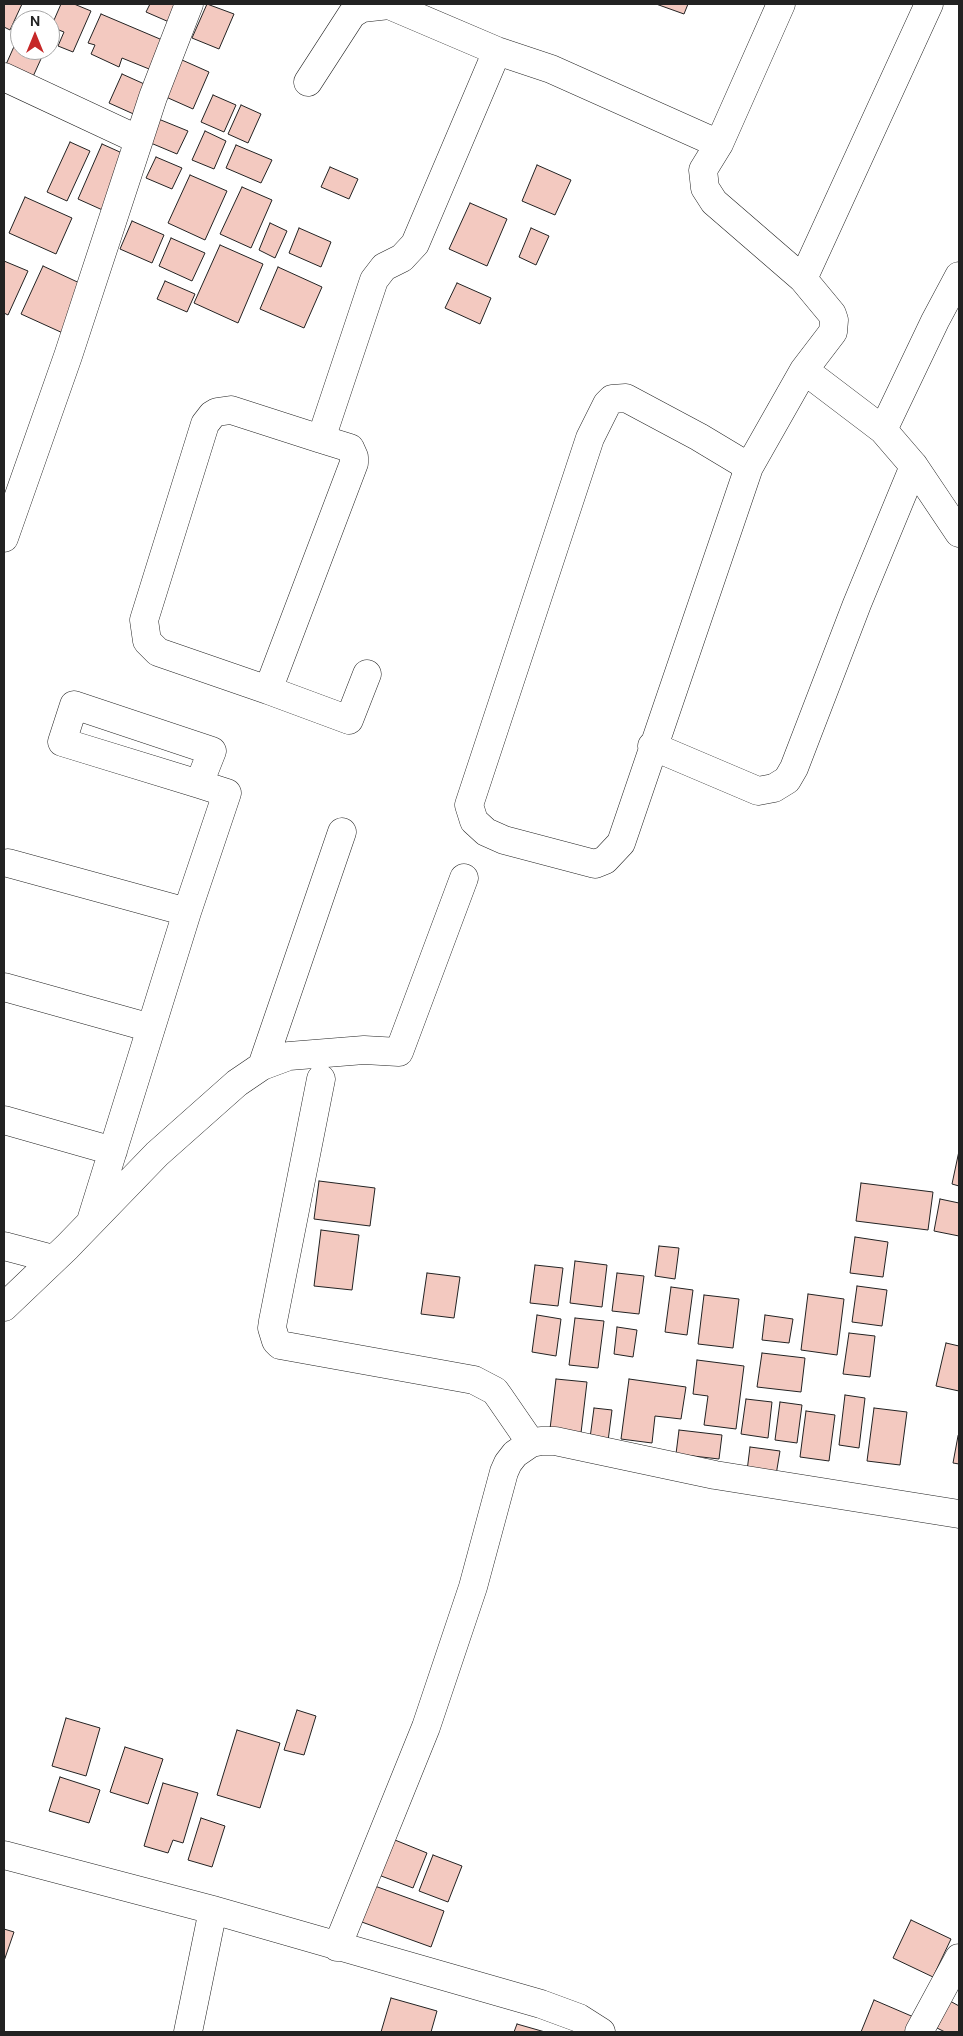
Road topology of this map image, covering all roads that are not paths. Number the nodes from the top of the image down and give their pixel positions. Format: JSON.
{"nodes":[{"id":1,"x":189,"y":4,"type":"edge"},
{"id":2,"x":781,"y":4,"type":"edge"},
{"id":3,"x":929,"y":4,"type":"edge"},
{"id":4,"x":497,"y":51,"type":"junction"},
{"id":5,"x":4,"y":77,"type":"edge"},
{"id":6,"x":308,"y":82,"type":"dead end"},
{"id":7,"x":139,"y":140,"type":"junction"},
{"id":8,"x":719,"y":144,"type":"junction"},
{"id":9,"x":959,"y":276,"type":"edge"},
{"id":10,"x":803,"y":279,"type":"junction"},
{"id":11,"x":804,"y":370,"type":"junction"},
{"id":12,"x":884,"y":430,"type":"junction"},
{"id":13,"x":321,"y":439,"type":"junction"},
{"id":14,"x":749,"y":466,"type":"junction"},
{"id":15,"x":914,"y":466,"type":"junction"},
{"id":16,"x":959,"y":533,"type":"edge"},
{"id":17,"x":4,"y":538,"type":"edge"},
{"id":18,"x":367,"y":674,"type":"dead end"},
{"id":19,"x":268,"y":690,"type":"junction"},
{"id":20,"x":652,"y":746,"type":"junction"},
{"id":21,"x":199,"y":784,"type":"junction"},
{"id":22,"x":342,"y":832,"type":"dead end"},
{"id":23,"x":8,"y":863,"type":"dead end"},
{"id":24,"x":464,"y":878,"type":"dead end"},
{"id":25,"x":187,"y":912,"type":"junction"},
{"id":26,"x":4,"y":987,"type":"edge"},
{"id":27,"x":151,"y":1028,"type":"junction"},
{"id":28,"x":262,"y":1066,"type":"junction"},
{"id":29,"x":321,"y":1079,"type":"dead end"},
{"id":30,"x":4,"y":1120,"type":"edge"},
{"id":31,"x":113,"y":1151,"type":"junction"},
{"id":32,"x":91,"y":1221,"type":"junction"},
{"id":33,"x":4,"y":1246,"type":"edge"},
{"id":34,"x":53,"y":1259,"type":"junction"},
{"id":35,"x":4,"y":1307,"type":"edge"},
{"id":36,"x":532,"y":1443,"type":"junction"},
{"id":37,"x":959,"y":1514,"type":"edge"},
{"id":38,"x":4,"y":1855,"type":"edge"},
{"id":39,"x":213,"y":1910,"type":"junction"},
{"id":40,"x":337,"y":1947,"type":"junction"},
{"id":41,"x":959,"y":1958,"type":"edge"},
{"id":42,"x":188,"y":2032,"type":"edge"},
{"id":43,"x":601,"y":2032,"type":"edge"},
{"id":44,"x":919,"y":2032,"type":"edge"}],
"edges":[{"from":1,"to":7,"type":"street"},
{"from":2,"to":8,"type":"street"},
{"from":3,"to":10,"type":"street"},
{"from":4,"to":6,"type":"street"},
{"from":4,"to":8,"type":"street"},
{"from":4,"to":13,"type":"street"},
{"from":5,"to":7,"type":"street"},
{"from":7,"to":17,"type":"street"},
{"from":8,"to":10,"type":"street"},
{"from":9,"to":12,"type":"street"},
{"from":10,"to":11,"type":"street"},
{"from":11,"to":12,"type":"street"},
{"from":11,"to":14,"type":"street"},
{"from":12,"to":15,"type":"street"},
{"from":13,"to":19,"type":"street"},
{"from":13,"to":19,"type":"street"},
{"from":14,"to":20,"type":"street"},
{"from":14,"to":20,"type":"street"},
{"from":15,"to":16,"type":"street"},
{"from":15,"to":20,"type":"street"},
{"from":18,"to":19,"type":"street"},
{"from":21,"to":21,"type":"street"},
{"from":21,"to":25,"type":"street"},
{"from":22,"to":28,"type":"street"},
{"from":23,"to":25,"type":"street"},
{"from":24,"to":28,"type":"street"},
{"from":25,"to":27,"type":"street"},
{"from":26,"to":27,"type":"street"},
{"from":27,"to":31,"type":"street"},
{"from":28,"to":32,"type":"street"},
{"from":29,"to":36,"type":"street"},
{"from":30,"to":31,"type":"street"},
{"from":31,"to":32,"type":"street"},
{"from":32,"to":34,"type":"street"},
{"from":33,"to":34,"type":"street"},
{"from":34,"to":35,"type":"street"},
{"from":36,"to":37,"type":"street"},
{"from":36,"to":40,"type":"street"},
{"from":38,"to":39,"type":"street"},
{"from":39,"to":40,"type":"street"},
{"from":39,"to":42,"type":"street"},
{"from":40,"to":43,"type":"street"},
{"from":41,"to":44,"type":"street"}]}
